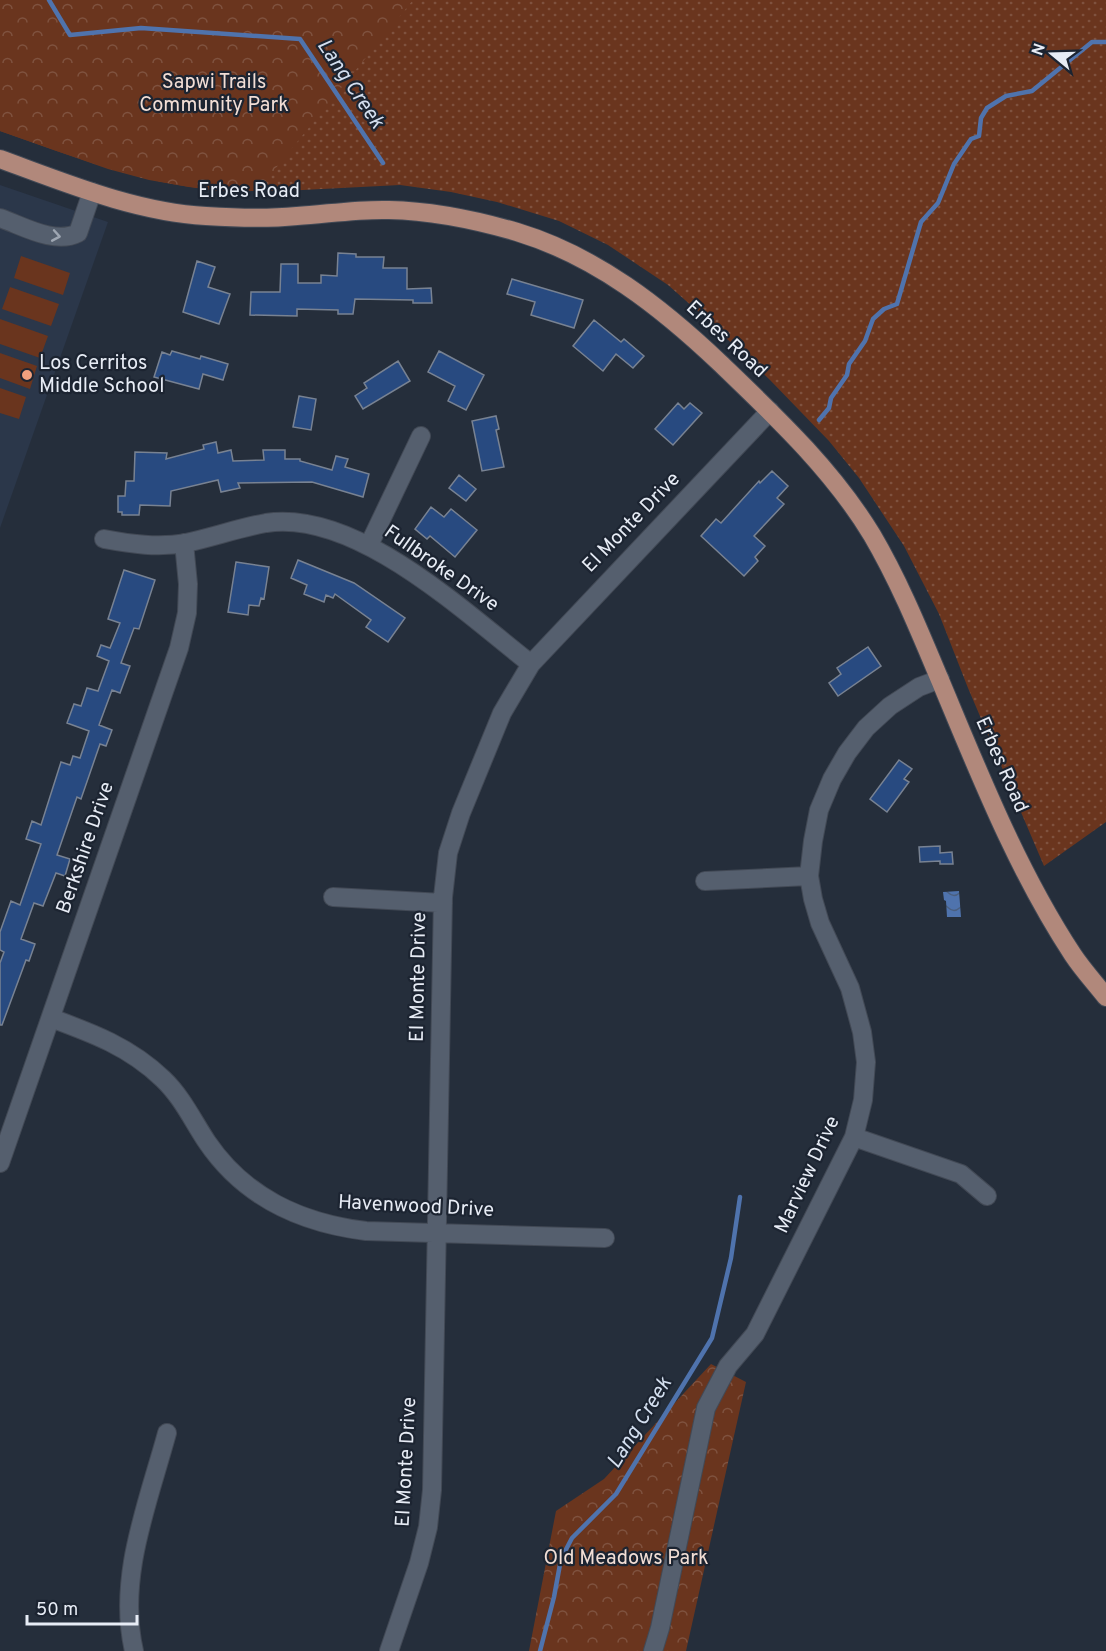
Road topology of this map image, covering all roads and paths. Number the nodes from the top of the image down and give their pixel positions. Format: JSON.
{"nodes":[{"id":1,"x":0,"y":159,"type":"edge"},
{"id":2,"x":92,"y":192,"type":"junction"},
{"id":3,"x":0,"y":218,"type":"edge"},
{"id":4,"x":770,"y":411,"type":"junction"},
{"id":5,"x":421,"y":436,"type":"dead end"},
{"id":6,"x":104,"y":539,"type":"dead end"},
{"id":7,"x":184,"y":543,"type":"junction"},
{"id":8,"x":369,"y":545,"type":"junction"},
{"id":9,"x":531,"y":664,"type":"junction"},
{"id":10,"x":940,"y":679,"type":"junction"},
{"id":11,"x":809,"y":876,"type":"junction"},
{"id":12,"x":705,"y":881,"type":"dead end"},
{"id":13,"x":333,"y":897,"type":"dead end"},
{"id":14,"x":443,"y":903,"type":"junction"},
{"id":15,"x":1106,"y":997,"type":"edge"},
{"id":16,"x":51,"y":1018,"type":"junction"},
{"id":17,"x":854,"y":1137,"type":"junction"},
{"id":18,"x":0,"y":1163,"type":"edge"},
{"id":19,"x":987,"y":1196,"type":"dead end"},
{"id":20,"x":437,"y":1232,"type":"junction"},
{"id":21,"x":605,"y":1238,"type":"dead end"},
{"id":22,"x":167,"y":1433,"type":"dead end"},
{"id":23,"x":134,"y":1651,"type":"edge"},
{"id":24,"x":389,"y":1651,"type":"edge"},
{"id":25,"x":653,"y":1651,"type":"edge"}],
"edges":[{"from":1,"to":2,"type":"main road","name":"Erbes Road"},
{"from":3,"to":2,"type":"street","one_way":true},
{"from":2,"to":4,"type":"main road","name":"Erbes Road"},
{"from":4,"to":9,"type":"street","name":"El Monte Drive"},
{"from":4,"to":10,"type":"main road","name":"Erbes Road"},
{"from":5,"to":8,"type":"street"},
{"from":6,"to":7,"type":"street","name":"Fullbroke Drive"},
{"from":7,"to":8,"type":"street","name":"Fullbroke Drive"},
{"from":7,"to":16,"type":"street","name":"Berkshire Drive"},
{"from":8,"to":9,"type":"street","name":"Fullbroke Drive"},
{"from":9,"to":14,"type":"street","name":"El Monte Drive"},
{"from":10,"to":11,"type":"street","name":"Marview Drive"},
{"from":10,"to":15,"type":"main road","name":"Erbes Road"},
{"from":11,"to":12,"type":"street"},
{"from":11,"to":17,"type":"street","name":"Marview Drive"},
{"from":13,"to":14,"type":"street"},
{"from":14,"to":20,"type":"street","name":"El Monte Drive"},
{"from":16,"to":18,"type":"street","name":"Berkshire Drive"},
{"from":16,"to":20,"type":"street","name":"Havenwood Drive"},
{"from":17,"to":19,"type":"street"},
{"from":17,"to":25,"type":"street","name":"Marview Drive"},
{"from":20,"to":21,"type":"street","name":"Havenwood Drive"},
{"from":20,"to":24,"type":"street","name":"El Monte Drive"},
{"from":22,"to":23,"type":"street"}]}
